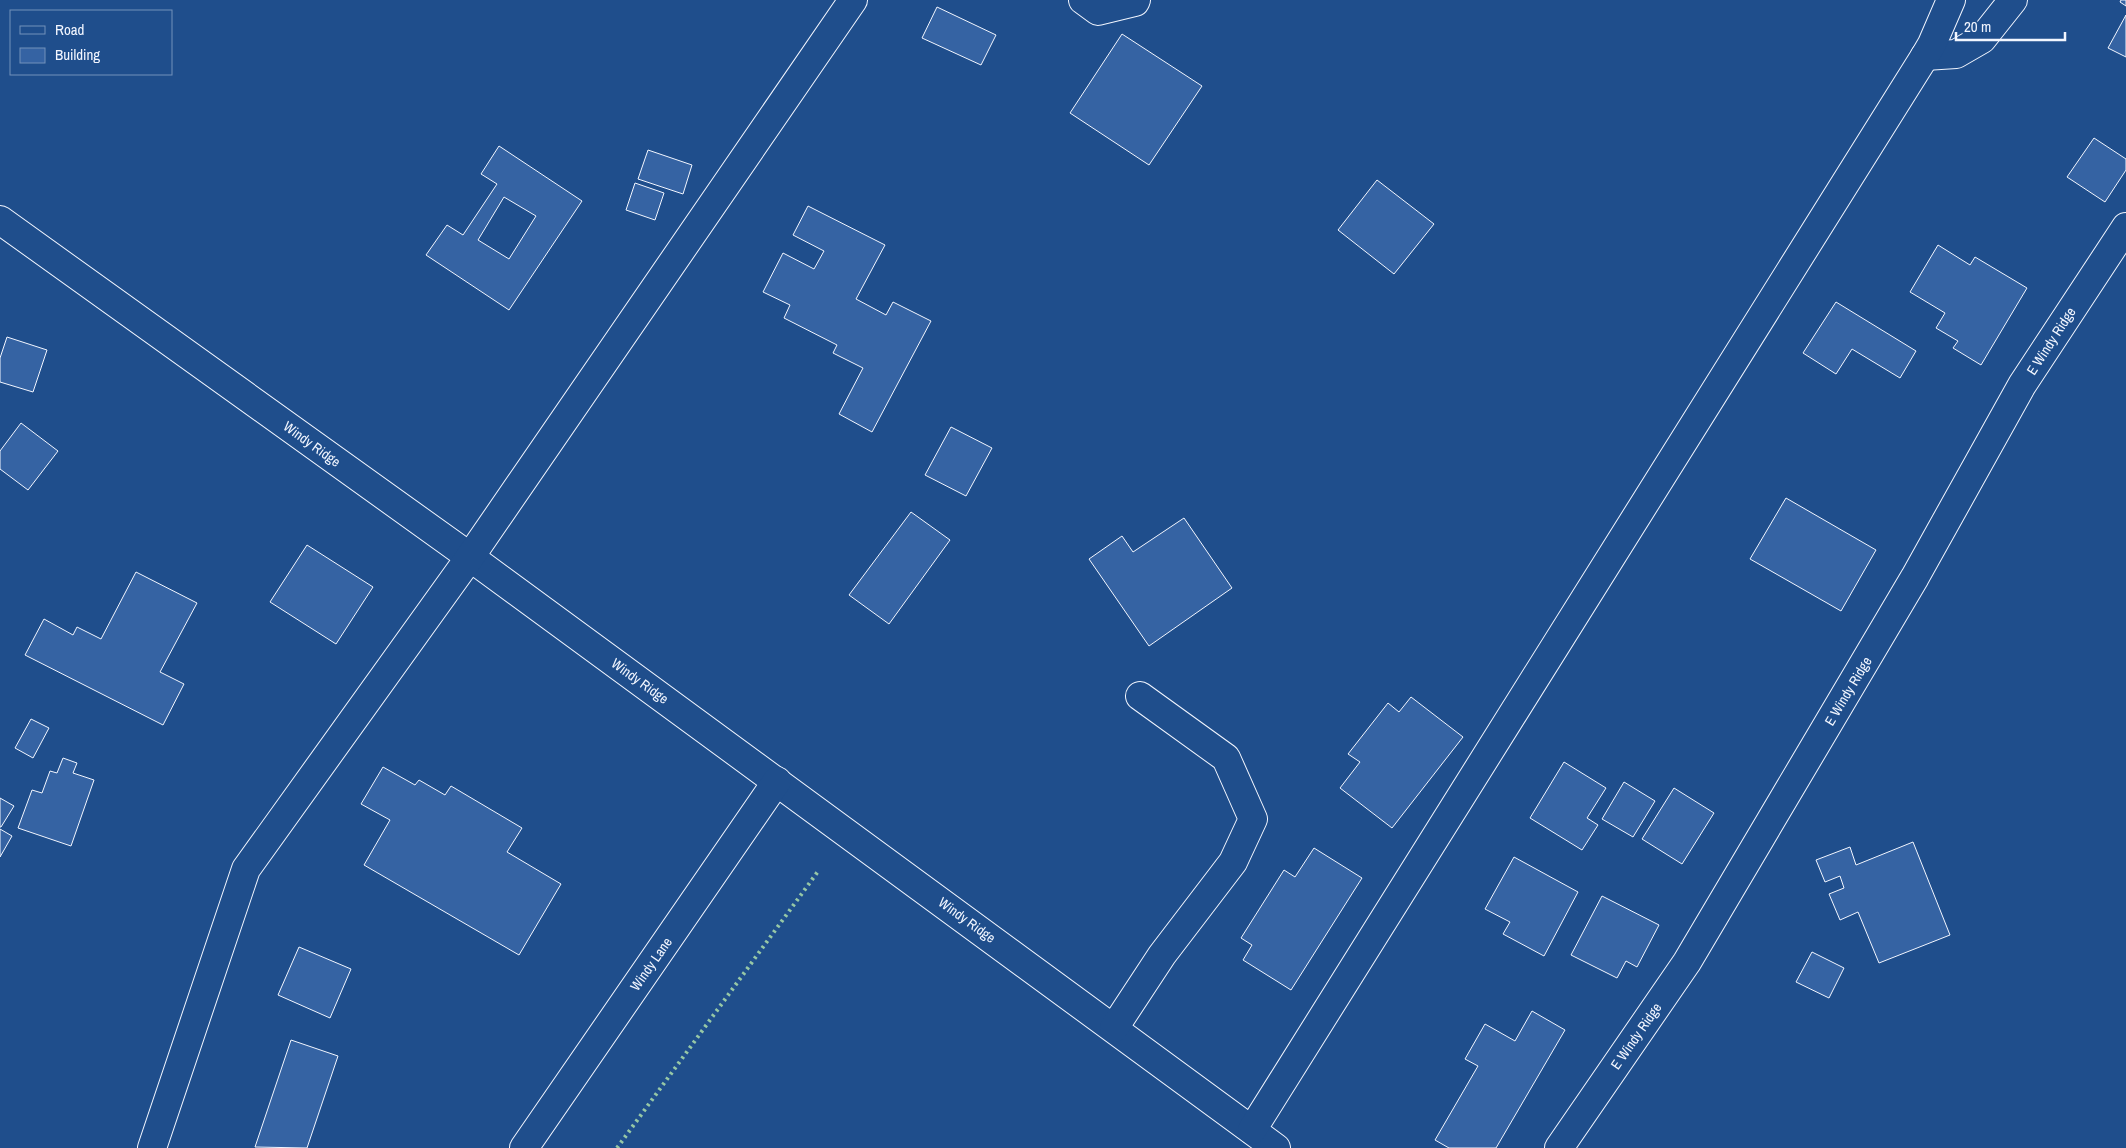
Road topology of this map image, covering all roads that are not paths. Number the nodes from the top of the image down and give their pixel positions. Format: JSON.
{"nodes":[{"id":1,"x":853,"y":0,"type":"edge"},
{"id":2,"x":1083,"y":0,"type":"edge"},
{"id":3,"x":1136,"y":0,"type":"edge"},
{"id":4,"x":1951,"y":0,"type":"edge"},
{"id":5,"x":2013,"y":0,"type":"edge"},
{"id":6,"x":1925,"y":56,"type":"junction"},
{"id":7,"x":0,"y":220,"type":"edge"},
{"id":8,"x":2126,"y":227,"type":"edge"},
{"id":9,"x":470,"y":557,"type":"junction"},
{"id":10,"x":1140,"y":696,"type":"dead end"},
{"id":11,"x":777,"y":781,"type":"junction"},
{"id":12,"x":1114,"y":1028,"type":"junction"},
{"id":13,"x":1252,"y":1130,"type":"junction"},
{"id":14,"x":152,"y":1148,"type":"edge"},
{"id":15,"x":524,"y":1148,"type":"edge"},
{"id":16,"x":1276,"y":1148,"type":"edge"},
{"id":17,"x":1559,"y":1148,"type":"edge"}],
"edges":[{"from":1,"to":9,"type":"street"},
{"from":2,"to":3,"type":"street"},
{"from":4,"to":6,"type":"street"},
{"from":5,"to":6,"type":"street"},
{"from":6,"to":13,"type":"street"},
{"from":7,"to":9,"type":"street","name":"Windy Ridge"},
{"from":8,"to":17,"type":"street","name":"E Windy Ridge"},
{"from":9,"to":11,"type":"street","name":"Windy Ridge"},
{"from":9,"to":14,"type":"street"},
{"from":10,"to":12,"type":"street"},
{"from":11,"to":12,"type":"street","name":"Windy Ridge"},
{"from":11,"to":15,"type":"street","name":"Windy Lane"},
{"from":12,"to":13,"type":"street","name":"Windy Ridge"},
{"from":13,"to":16,"type":"street","name":"Windy Ridge"}]}
